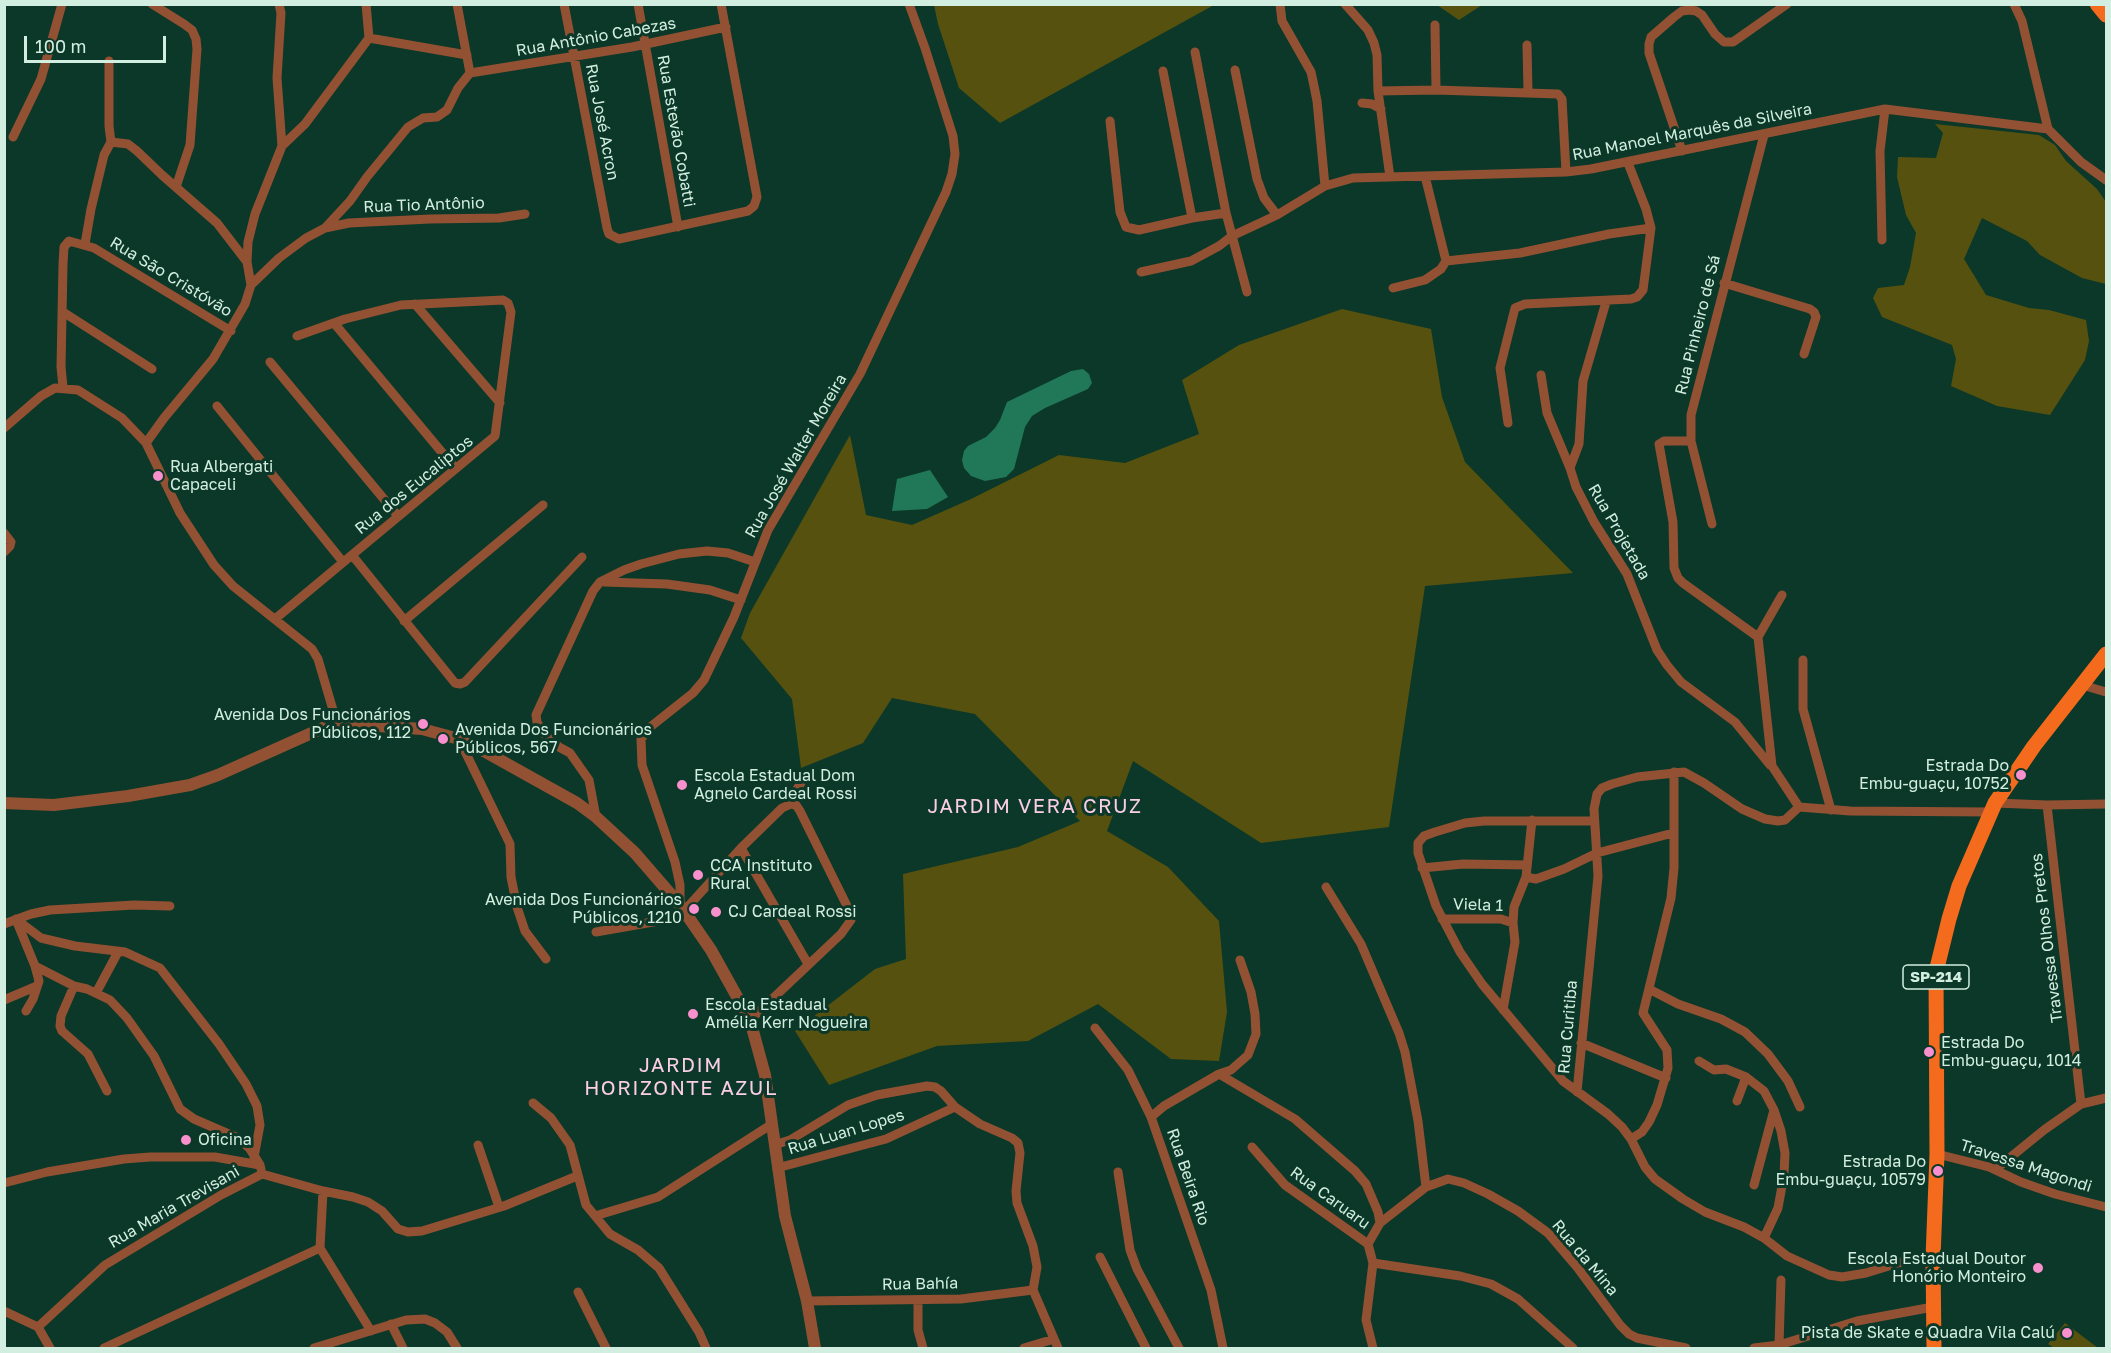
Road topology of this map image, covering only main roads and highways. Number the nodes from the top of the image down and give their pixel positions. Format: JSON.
{"nodes":[{"id":1,"x":2097,"y":4,"type":"edge"},
{"id":2,"x":2106,"y":15,"type":"edge"},
{"id":3,"x":2106,"y":654,"type":"edge"},
{"id":4,"x":1934,"y":1348,"type":"edge"}],
"edges":[{"from":1,"to":2,"type":"main road"},
{"from":3,"to":4,"type":"main road","number":"SP-214"}]}
